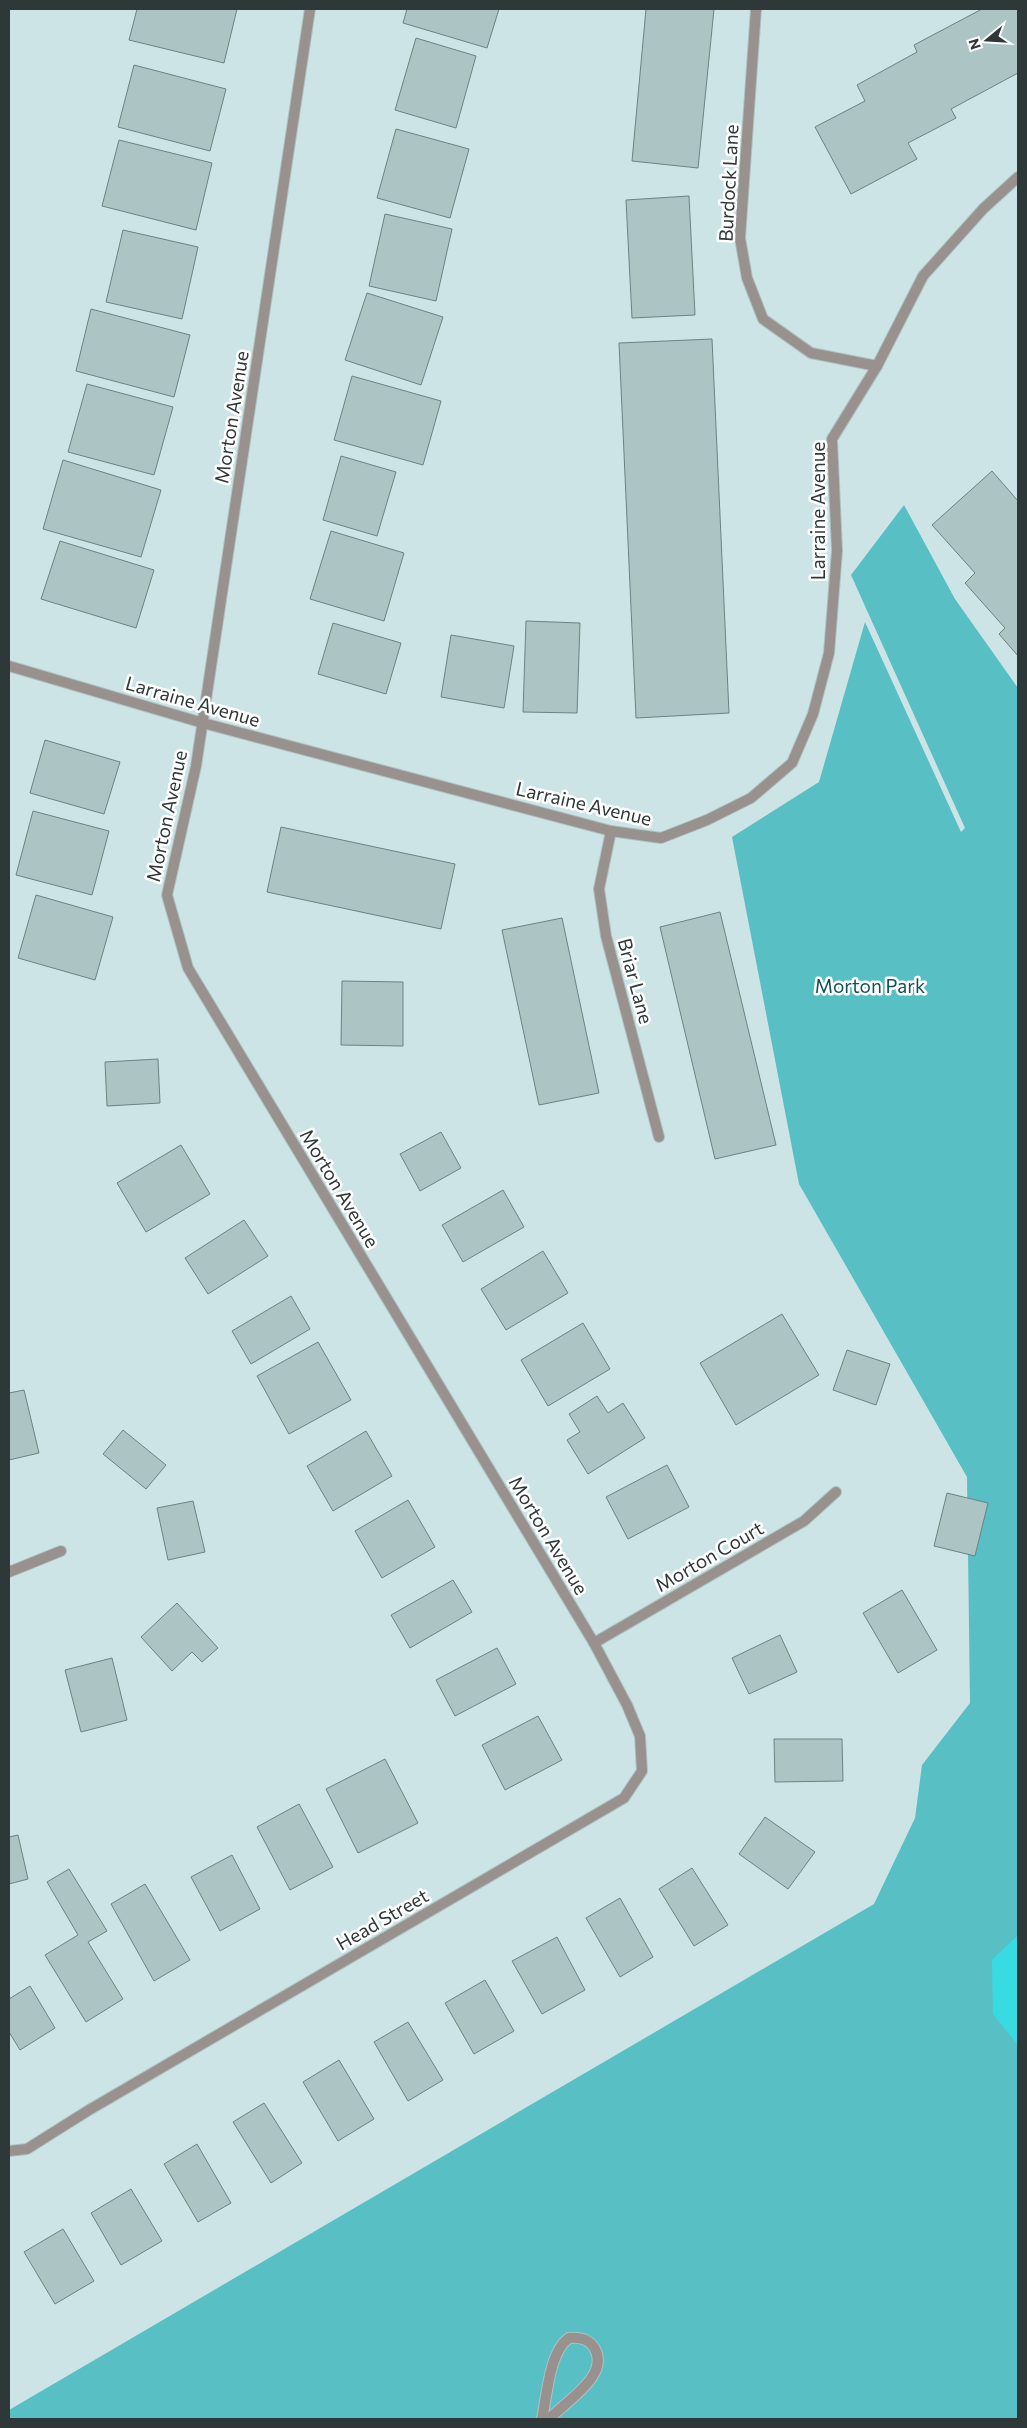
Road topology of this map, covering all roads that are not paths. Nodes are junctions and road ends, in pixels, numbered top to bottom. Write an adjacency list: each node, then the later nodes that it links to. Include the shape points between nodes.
1 (310, 9): 6 (street, Morton Avenue)
2 (756, 9): 4 (street, Burdock Lane, via 740,238 747,278 763,319 811,353)
3 (1018, 176): 4 (street, Larraine Avenue, via 983,209 923,276)
4 (877, 366): 7 (street, Larraine Avenue, via 832,439 837,551 829,653 814,714 792,763 752,798 661,838)
5 (9, 666): 6 (street, Larraine Avenue)
6 (203, 723): 7 (street, Larraine Avenue); 12 (street, Morton Avenue, via 167,895 188,968)
7 (611, 831): 8 (street, Briar Lane, via 600,889 606,936)
8 (659, 1137)
9 (836, 1492): 12 (street, Morton Court, via 804,1521)
10 (60, 1551): 11 (street)
11 (9, 1572)
12 (594, 1643): 13 (street, Head Street, via 640,1736 642,1771 624,1798 27,2149)
13 (9, 2151)
14 (542, 2419): 15 (street, via 554,2358 562,2343 569,2338 586,2339 594,2347 598,2365 592,2379)
15 (549, 2419)

